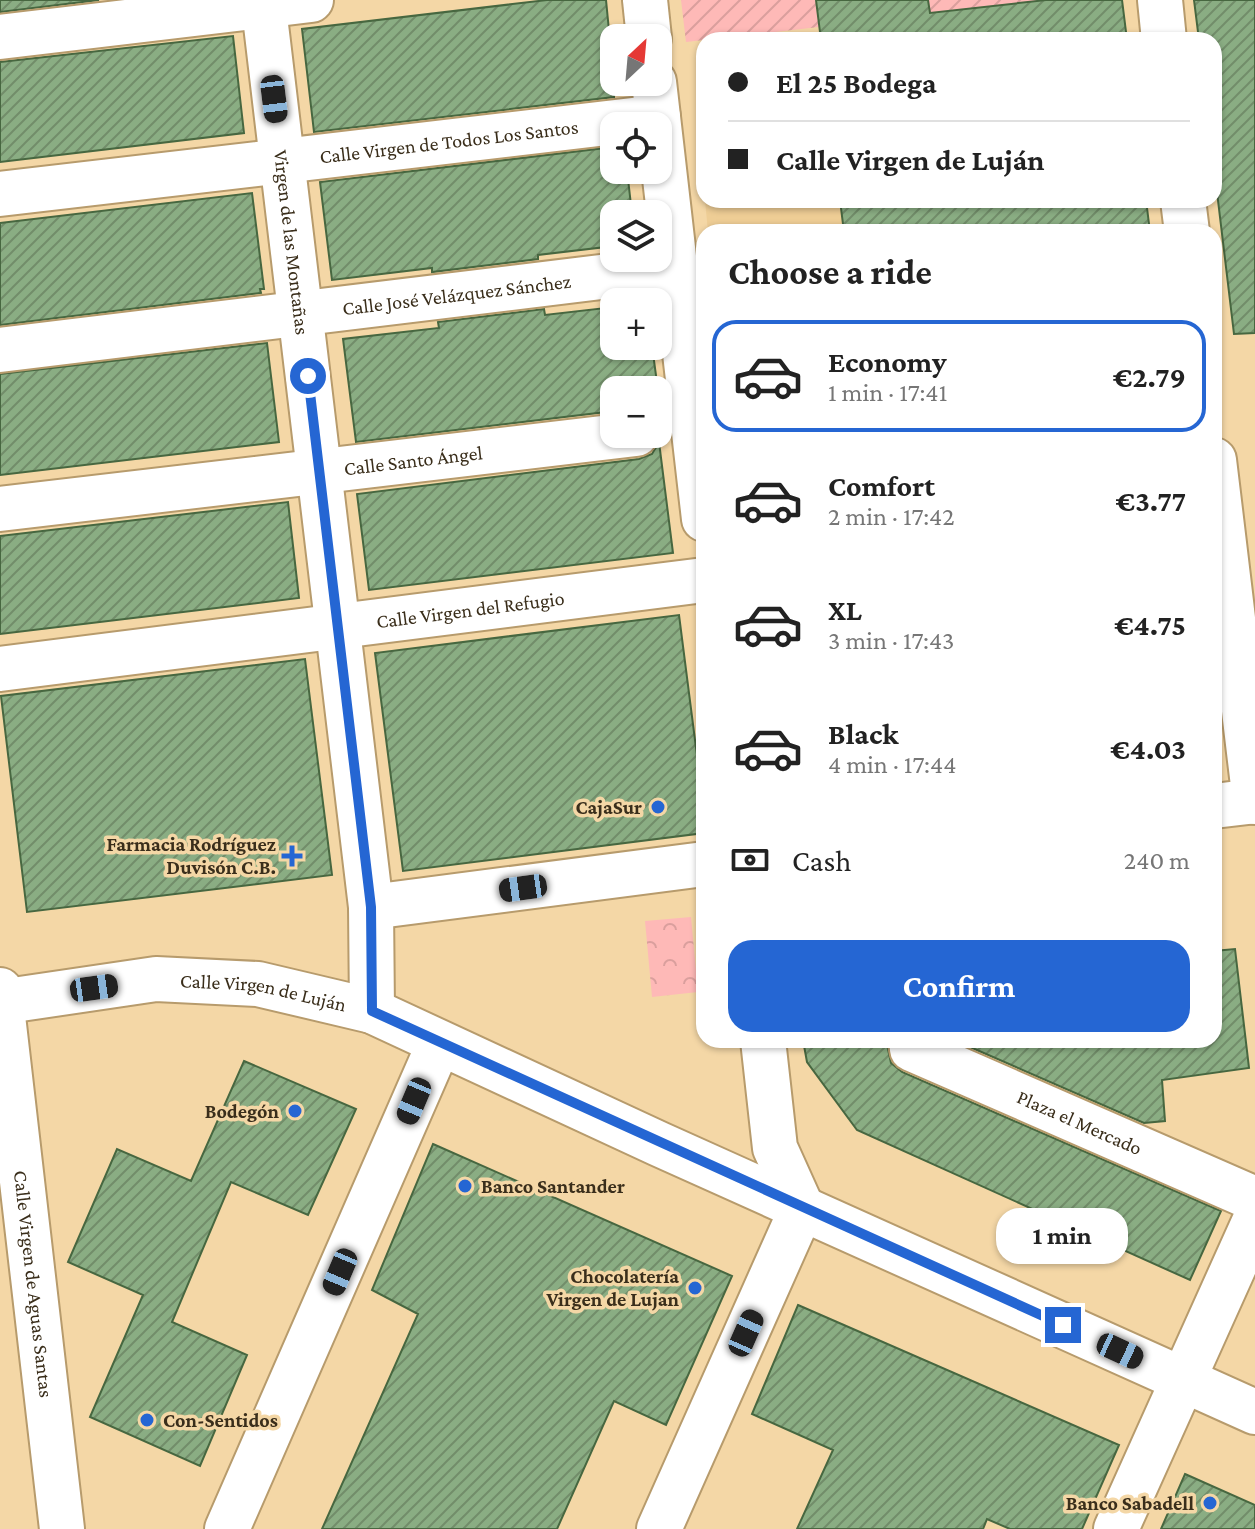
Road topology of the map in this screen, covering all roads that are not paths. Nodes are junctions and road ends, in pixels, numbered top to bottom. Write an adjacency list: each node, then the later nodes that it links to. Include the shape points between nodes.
1 (311, 0): 4 (street)
2 (645, 0): 5 (street)
3 (1160, 0): 6 (street)
4 (263, 3): 7 (street); 9 (street, Virgen de las Montañas)
5 (648, 24)
6 (1163, 32)
7 (0, 37)
8 (656, 100): 9 (street, Calle Virgen de Todos Los Santos); 11 (street)
9 (282, 161): 10 (street, Calle Virgen de Todos Los Santos); 12 (street, Virgen de las Montañas)
10 (0, 194)
11 (675, 268): 12 (street, Calle José Velázquez Sánchez); 14 (street)
12 (300, 313): 13 (street, Calle José Velázquez Sánchez); 16 (street, Virgen de las Montañas)
13 (0, 350)
14 (676, 429): 17 (street)
15 (600, 438): 16 (street, Calle Santo Ángel)
16 (319, 471): 18 (street, Calle Santo Ángel); 21 (street, Virgen de las Montañas)
17 (696, 493)
18 (0, 509)
19 (1222, 527): 23 (street)
20 (696, 581): 21 (street, Calle Virgen del Refugio)
21 (338, 626): 22 (street, Calle Virgen del Refugio); 26 (street, Virgen de las Montañas)
22 (0, 669)
23 (1255, 801): 24 (street)
24 (1222, 805)
25 (696, 865): 26 (street)
26 (371, 907): 28 (street, Virgen de las Montañas)
27 (0, 998): 28 (street, Calle Virgen de Luján, via 156,979 258,984); 37 (street, Calle Virgen de Aguas Santas)
28 (372, 1011): 29 (street, Calle Virgen de Luján)
29 (439, 1044): 33 (street, Calle Virgen de Luján); 38 (street)
30 (764, 1048): 33 (street, via 775,1148)
31 (912, 1048): 32 (street, Plaza el Mercado)
32 (1255, 1199)
33 (802, 1208): 35 (street, Calle Virgen de Luján); 39 (street)
34 (1255, 1220): 35 (street)
35 (1183, 1380): 36 (street, Calle Virgen de Luján); 40 (street)
36 (1255, 1412)
37 (62, 1529)
38 (227, 1529)
39 (659, 1529)
40 (1116, 1529)

